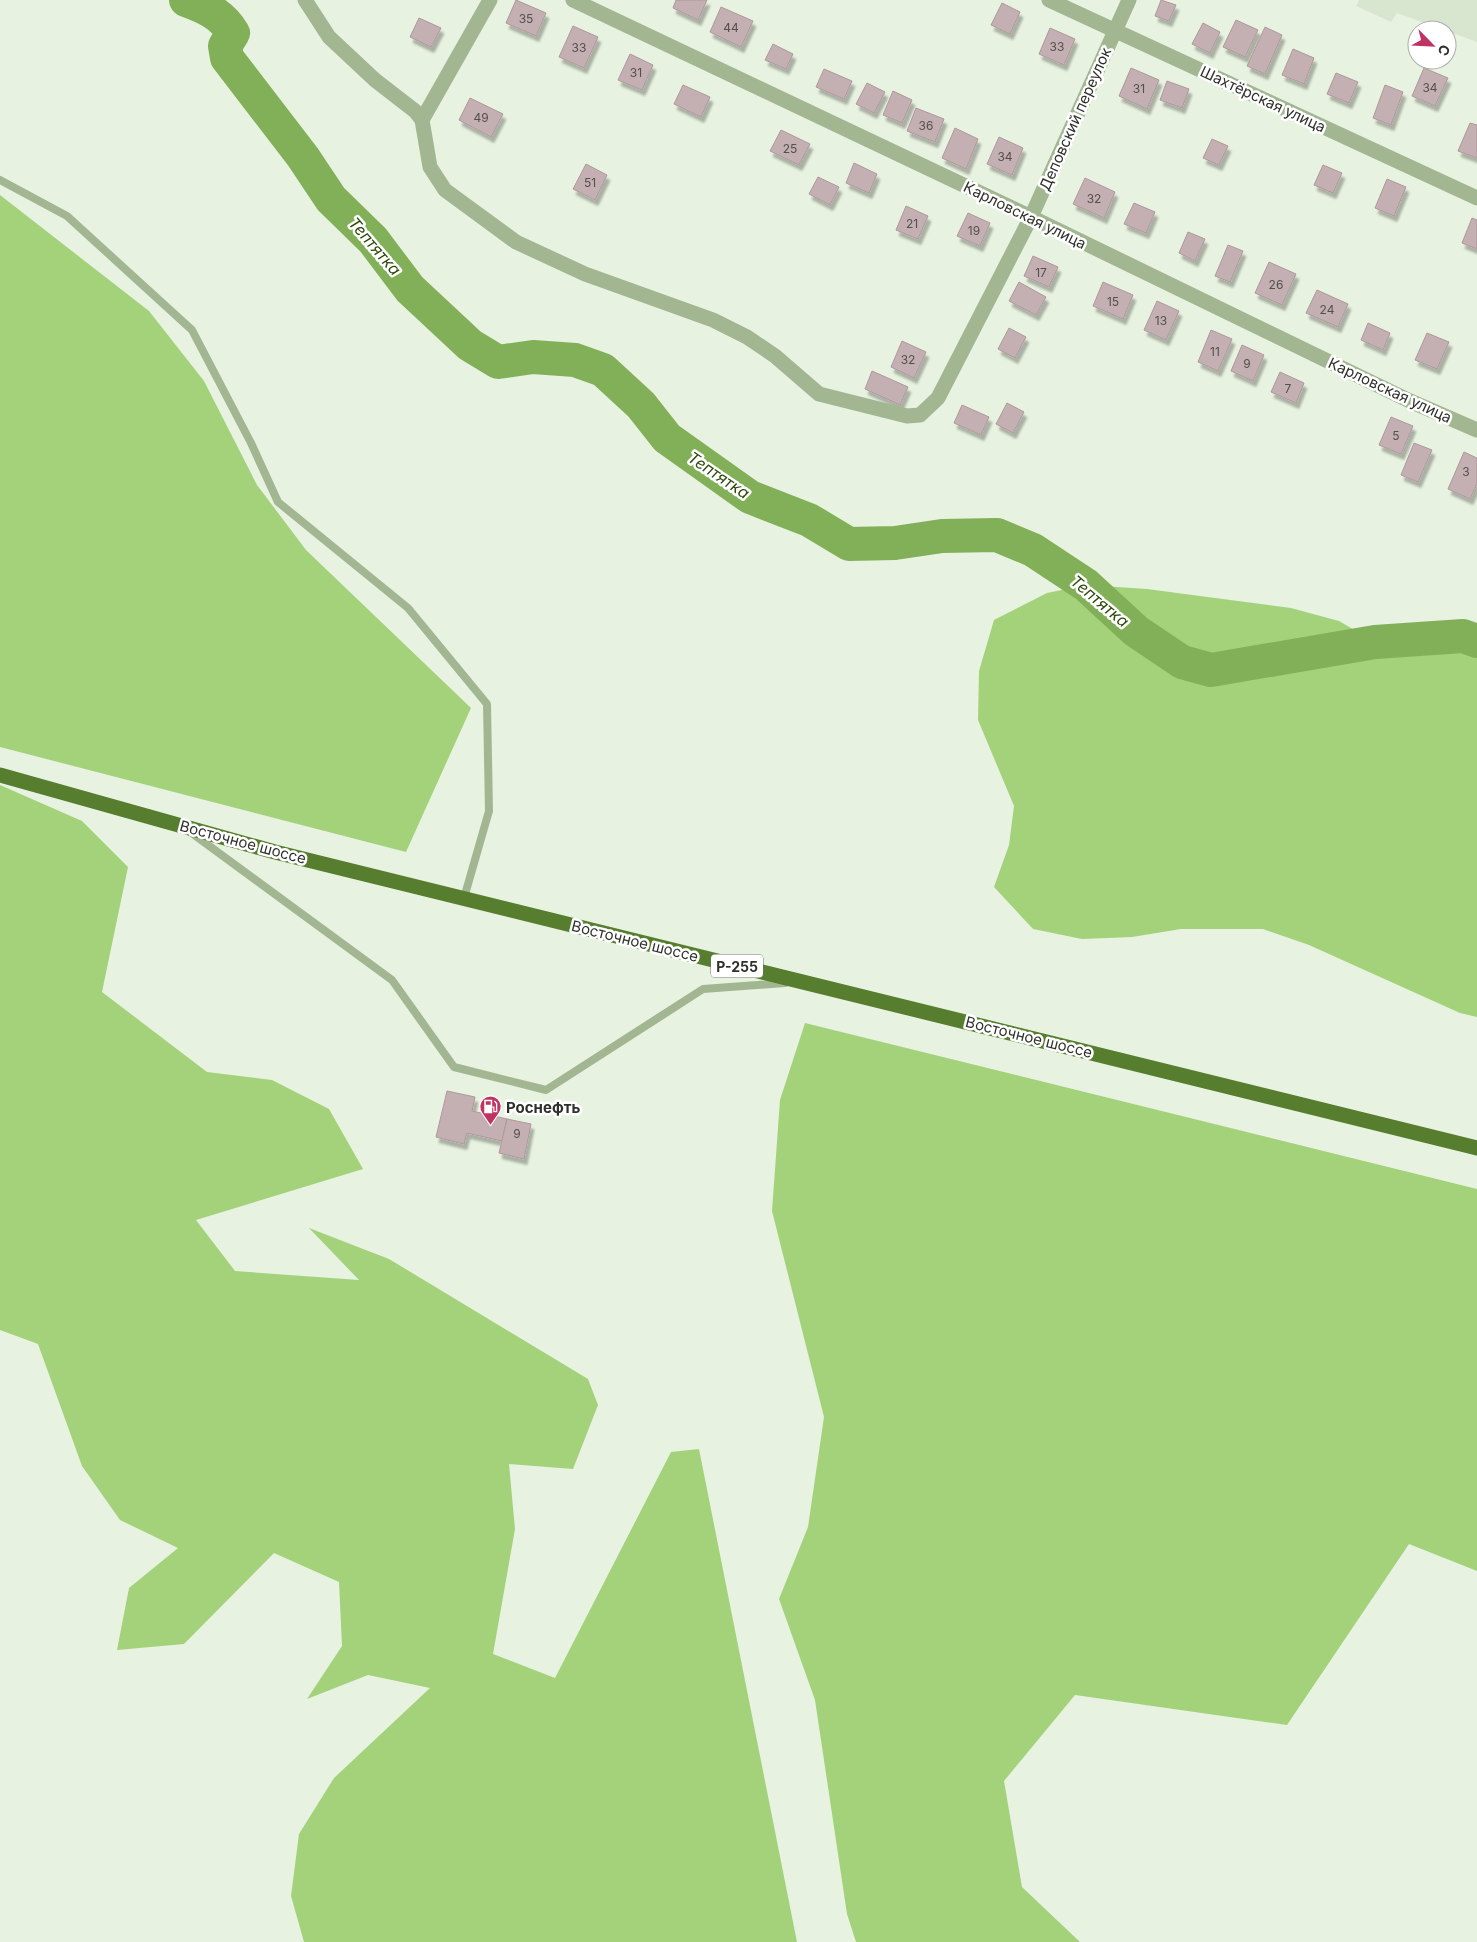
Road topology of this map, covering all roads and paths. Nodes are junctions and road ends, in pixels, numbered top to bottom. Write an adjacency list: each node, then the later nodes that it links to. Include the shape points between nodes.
1 (305, 0): 7 (street, via 329,37)
2 (490, 0): 7 (street)
3 (573, 0): 10 (street, Карловская улица)
4 (1049, 0): 6 (street, Шахтёрская улица)
5 (1129, 0): 6 (street, Деповский переулок)
6 (1115, 30): 9 (street, Шахтёрская улица); 10 (street, Деповский переулок)
7 (422, 120): 10 (street, Деповский переулок, via 430,167 445,190 516,242 585,274 713,320 747,337 819,394 907,416 920,415 938,398)
8 (0, 180): 14 (lane, via 67,216 192,330 278,502 408,608 487,704 489,811)
9 (1477, 198)
10 (1030, 217): 11 (street, Карловская улица, via 1410,401)
11 (1477, 430)
12 (0, 774): 13 (highway, Восточное шоссе / Р-255)
13 (181, 825): 14 (highway, Восточное шоссе / Р-255, via 275,852); 15 (lane, via 392,980 454,1067 463,1070 546,1090 703,989)
14 (464, 898): 15 (highway, Восточное шоссе / Р-255)
15 (800, 981): 16 (highway, Восточное шоссе / Р-255)
16 (1477, 1148)

